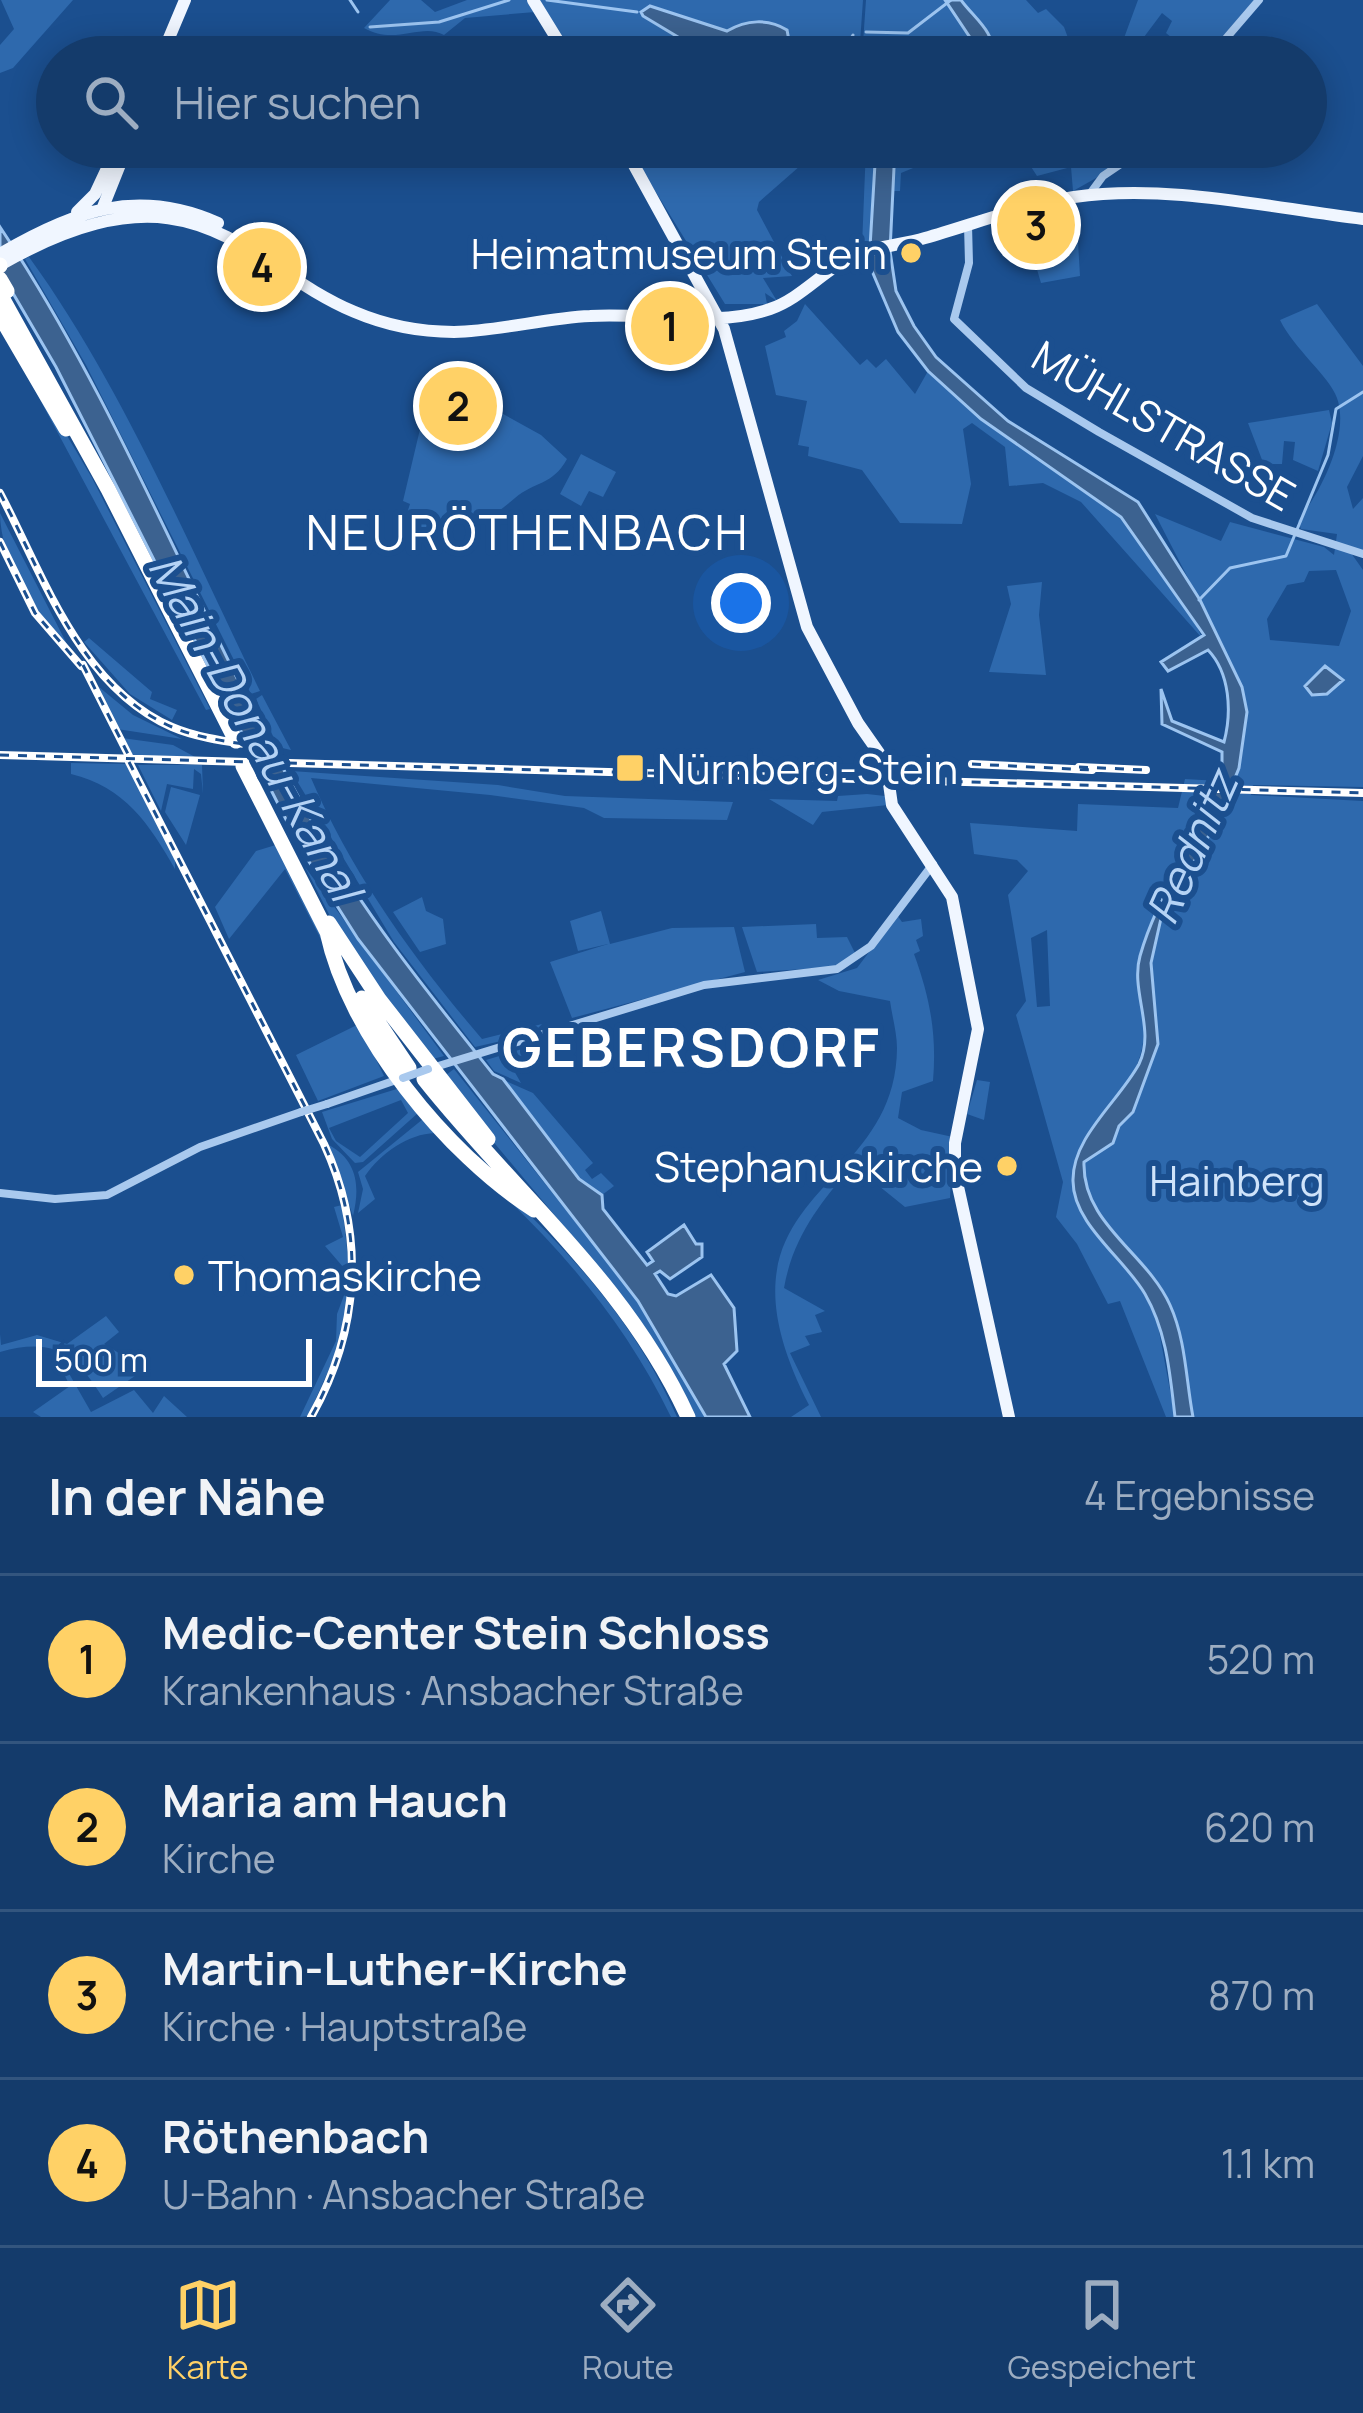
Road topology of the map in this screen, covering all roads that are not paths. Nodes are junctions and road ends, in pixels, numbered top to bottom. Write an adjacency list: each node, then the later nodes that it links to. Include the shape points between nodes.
1 (182, 0): 4 (main road)
2 (533, 0): 5 (main road)
3 (1259, 0): 6 (street)
4 (167, 36)
5 (555, 36)
6 (1228, 36)
7 (112, 168): 11 (main road)
8 (116, 168): 11 (main road)
9 (636, 168): 22 (main road)
10 (1116, 168): 12 (street)
11 (108, 183): 13 (main road); 14 (main road); 15 (main road)
12 (1094, 195): 16 (main road, via 1261,204); 17 (main road)
13 (104, 206): 14 (main road); 15 (main road)
14 (127, 209): 15 (main road); 22 (main road, via 187,216 353,300 424,323 472,326 614,310)
15 (75, 220): 18 (main road)
16 (1363, 220)
17 (968, 225): 22 (main road, via 841,262 781,304); 25 (street, MÜHLSTRASSE, via 969,263 954,318 1028,390 1234,509)
18 (27, 244): 19 (main road); 20 (main road)
19 (0, 254)
20 (0, 265)
21 (2, 289): 24 (highway)
22 (717, 313): 26 (main road, via 807,627 885,760 892,805)
23 (0, 316): 24 (highway)
24 (89, 458): 27 (highway)
25 (1363, 554)
26 (933, 864): 28 (street, via 869,948 841,968 704,985); 31 (main road, via 952,900 976,1006 977,1047 955,1173)
27 (328, 928): 28 (highway); 28 (highway, via 388,1063)
28 (423, 1073): 29 (street, bridge, via 200,1147 106,1195); 30 (highway, via 642,1332); 30 (highway, via 470,1155 537,1212 620,1310)
29 (0, 1193)
30 (685, 1417)
31 (1009, 1417)

